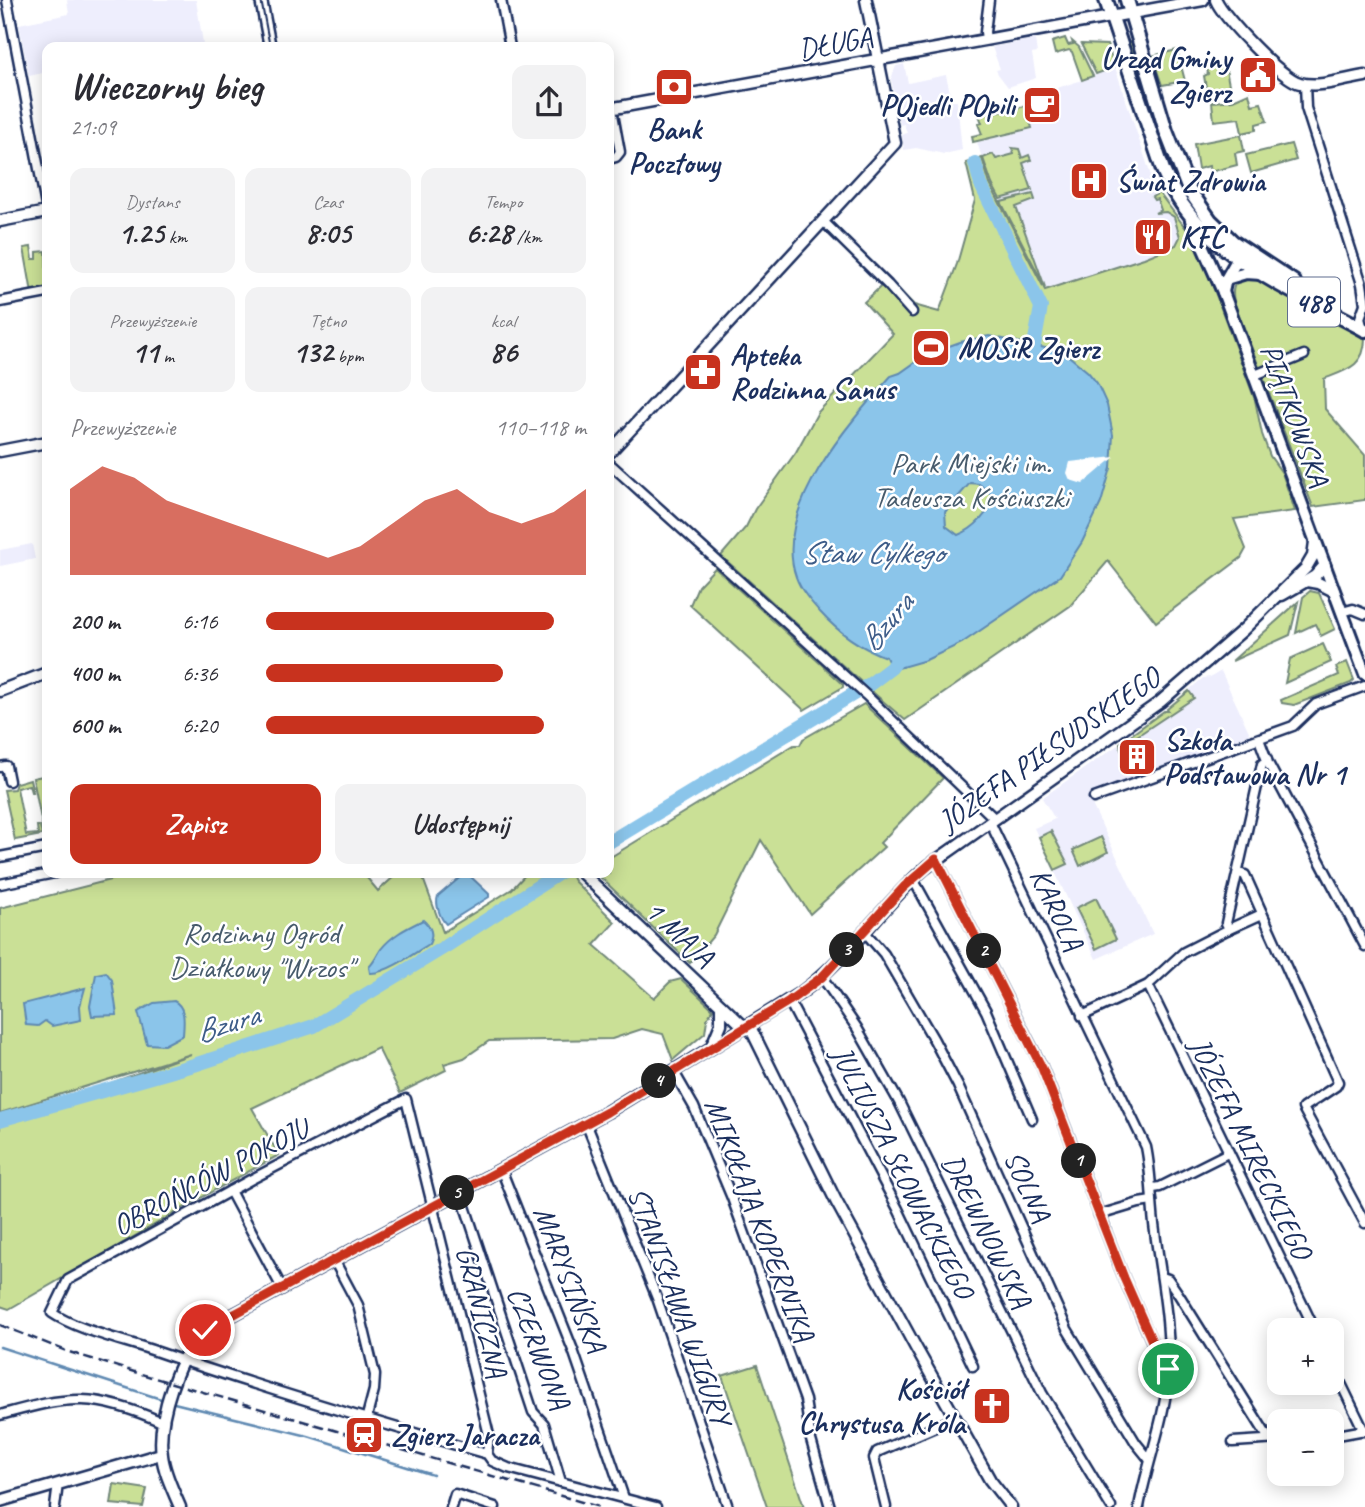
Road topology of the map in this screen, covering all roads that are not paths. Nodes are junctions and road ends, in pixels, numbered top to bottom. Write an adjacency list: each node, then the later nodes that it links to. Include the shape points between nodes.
1 (7, 0): 20 (street)
2 (261, 0): 12 (street)
3 (502, 0): 13 (street)
4 (866, 0): 14 (street)
5 (989, 0): 11 (street)
6 (1106, 0): 10 (main road, 488)
7 (1203, 0): 9 (street, DŁUGA)
8 (1216, 0): 16 (street, via 1228,20 1280,70)
9 (1128, 7): 10 (street, DŁUGA); 25 (main road, 488, via 1184,180 1210,220)
10 (1111, 16): 11 (street, DŁUGA); 22 (main road, 488, via 1163,170)
11 (986, 39): 14 (street, DŁUGA)
12 (269, 42)
13 (509, 42)
14 (879, 60): 17 (street, DŁUGA); 24 (street, via 895,143)
15 (1365, 76): 16 (street)
16 (1305, 84): 28 (street, via 1306,108)
17 (614, 108)
18 (614, 126): 19 (street, via 620,152)
19 (614, 158)
20 (42, 186)
21 (42, 213): 23 (street)
22 (1188, 215): 25 (main road, 488); 29 (main road, PIĄTKOWSKA)
23 (0, 221)
24 (823, 221): 32 (street); 37 (street)
25 (1241, 254): 26 (main road, 488); 27 (main road); 33 (main road, 488)
26 (1265, 274): 27 (main road); 33 (main road, 488)
27 (1226, 279): 29 (main road)
28 (1363, 286): 33 (street)
29 (1223, 292): 35 (main road, PIĄTKOWSKA)
30 (42, 294): 31 (street)
31 (0, 302)
32 (912, 312)
33 (1364, 324)
34 (1304, 355): 35 (street)
35 (1255, 375): 40 (main road, PIĄTKOWSKA)
36 (42, 443): 38 (street)
37 (614, 448)
38 (0, 451)
39 (614, 468): 57 (street, via 855,685)
40 (1315, 540): 41 (main road, PIĄTKOWSKA); 42 (street)
41 (1325, 565): 42 (street); 43 (street, JÓZEFA PIŁSUDSKIEGO); 44 (main road, PIĄTKOWSKA)
42 (1306, 568): 45 (street, JÓZEFA PIŁSUDSKIEGO)
43 (1307, 581): 44 (street); 45 (street, JÓZEFA PIŁSUDSKIEGO)
44 (1334, 591): 46 (main road, PIĄTKOWSKA)
45 (1273, 601): 57 (street, JÓZEFA PIŁSUDSKIEGO, via 1160,702)
46 (1342, 612): 47 (street, via 1353,609); 48 (main road, PIĄTKOWSKA)
47 (1365, 614)
48 (1365, 674)
49 (42, 675): 51 (street)
50 (1365, 686): 52 (street, via 1316,704 1296,724)
51 (0, 691)
52 (1259, 738): 53 (street); 56 (street)
53 (1267, 761): 61 (street, via 1262,764); 69 (street)
54 (0, 767): 55 (street, via 6,766)
55 (9, 781)
56 (1094, 798)
57 (992, 820): 60 (street, JÓZEFA PIŁSUDSKIEGO); 74 (street, KAROLA)
58 (42, 849): 59 (street)
59 (0, 857)
60 (936, 859): 64 (street, JÓZEFA PIŁSUDSKIEGO); 88 (street, via 1042,1068)
61 (1239, 873): 66 (street, via 1245,875); 67 (street, via 1226,923)
62 (42, 876): 65 (street)
63 (587, 878): 73 (street, 1 MAJA)
64 (913, 879): 68 (street, JÓZEFA PIŁSUDSKIEGO); 79 (street, via 986,1011)
65 (0, 884)
66 (1262, 914): 67 (street); 89 (street, via 1338,1082 1303,1108)
67 (1229, 929): 71 (street, via 1184,952)
68 (864, 931): 70 (street, JÓZEFA PIŁSUDSKIEGO); 109 (street, SOLNA, via 912,1000 958,1086 1067,1329)
69 (1365, 946)
70 (822, 977): 72 (street, JÓZEFA PIŁSUDSKIEGO); 123 (street, DREWNOWSKA, via 899,1102 1042,1393)
71 (1148, 985): 74 (street); 81 (street, JÓZEFA MIRECKIEGO)
72 (789, 1001): 75 (street, JÓZEFA PIŁSUDSKIEGO); 96 (street, JULIUSZA SŁOWACKIEGO, via 898,1209)
73 (721, 1005): 75 (street, 1 MAJA); 76 (street, via 721,1024)
74 (1082, 1016): 83 (street, KAROLA, via 1143,1138)
75 (745, 1027): 76 (street, JÓZEFA PIŁSUDSKIEGO); 99 (street, 1 MAJA, via 757,1040 836,1201)
76 (711, 1048): 77 (street, JÓZEFA PIŁSUDSKIEGO)
77 (674, 1072): 80 (street, JÓZEFA PIŁSUDSKIEGO); 120 (street, MIKOŁAJA KOPERNIKA, via 694,1107 727,1187 805,1400 811,1440)
78 (406, 1099): 84 (street, OBROŃCÓW POKOJU); 87 (street, GRANICZNA)
79 (1032, 1119)
80 (586, 1123): 82 (street, JÓZEFA PIŁSUDSKIEGO); 119 (street, STANISŁAWA WIGURY, via 657,1298)
81 (1228, 1153): 83 (street); 93 (street, JÓZEFA MIRECKIEGO)
82 (501, 1169): 85 (street, JÓZEFA PIŁSUDSKIEGO); 112 (street, MARYSIŃSKA, via 550,1288)
83 (1153, 1188): 86 (street, KAROLA)
84 (230, 1191): 92 (street); 95 (street, OBROŃCÓW POKOJU, via 68,1280 52,1313)
85 (460, 1191): 87 (street, JÓZEFA PIŁSUDSKIEGO); 110 (street, CZERWONA)
86 (1152, 1201): 88 (street); 91 (street, KAROLA)
87 (432, 1206): 90 (street, JÓZEFA PIŁSUDSKIEGO); 108 (street, GRANICZNA, via 488,1435)
88 (1099, 1216): 94 (street, via 1152,1342 1159,1353)
89 (1365, 1223)
90 (334, 1260): 92 (street, JÓZEFA PIŁSUDSKIEGO); 100 (street, via 358,1305 375,1375)
91 (1161, 1277): 94 (street, KAROLA); 104 (street, via 1168,1279 1179,1295)
92 (282, 1288): 95 (street, JÓZEFA PIŁSUDSKIEGO, via 205,1330)
93 (1309, 1318)
94 (1168, 1356): 109 (street, KAROLA, via 1164,1407)
95 (182, 1360): 100 (street); 101 (street, JÓZEFA PIŁSUDSKIEGO)
96 (973, 1366)
97 (1344, 1389): 102 (street)
98 (0, 1415): 101 (street, via 46,1403 82,1400 130,1408)
99 (956, 1418): 121 (street, via 877,1452 874,1458); 122 (street, 1 MAJA, via 990,1480)
100 (366, 1420): 108 (street)
101 (162, 1422): 107 (street, JÓZEFA PIŁSUDSKIEGO)
102 (1365, 1431): 103 (street)
103 (1344, 1434)
104 (1267, 1436)
105 (1267, 1439): 106 (street)
106 (1233, 1442)
107 (161, 1454): 111 (street); 115 (street)
108 (487, 1454): 110 (street, via 508,1468)
109 (1149, 1460): 124 (street, KAROLA)
110 (561, 1482): 112 (street)
111 (58, 1484): 113 (street); 114 (street)
112 (624, 1498): 118 (street)
113 (0, 1500)
114 (55, 1507)
115 (180, 1507)
116 (451, 1507): 117 (street, via 455,1494)
117 (495, 1507)
118 (656, 1507)
119 (728, 1507)
120 (831, 1507)
121 (886, 1507)
122 (1012, 1507)
123 (1111, 1507)
124 (1139, 1507)

